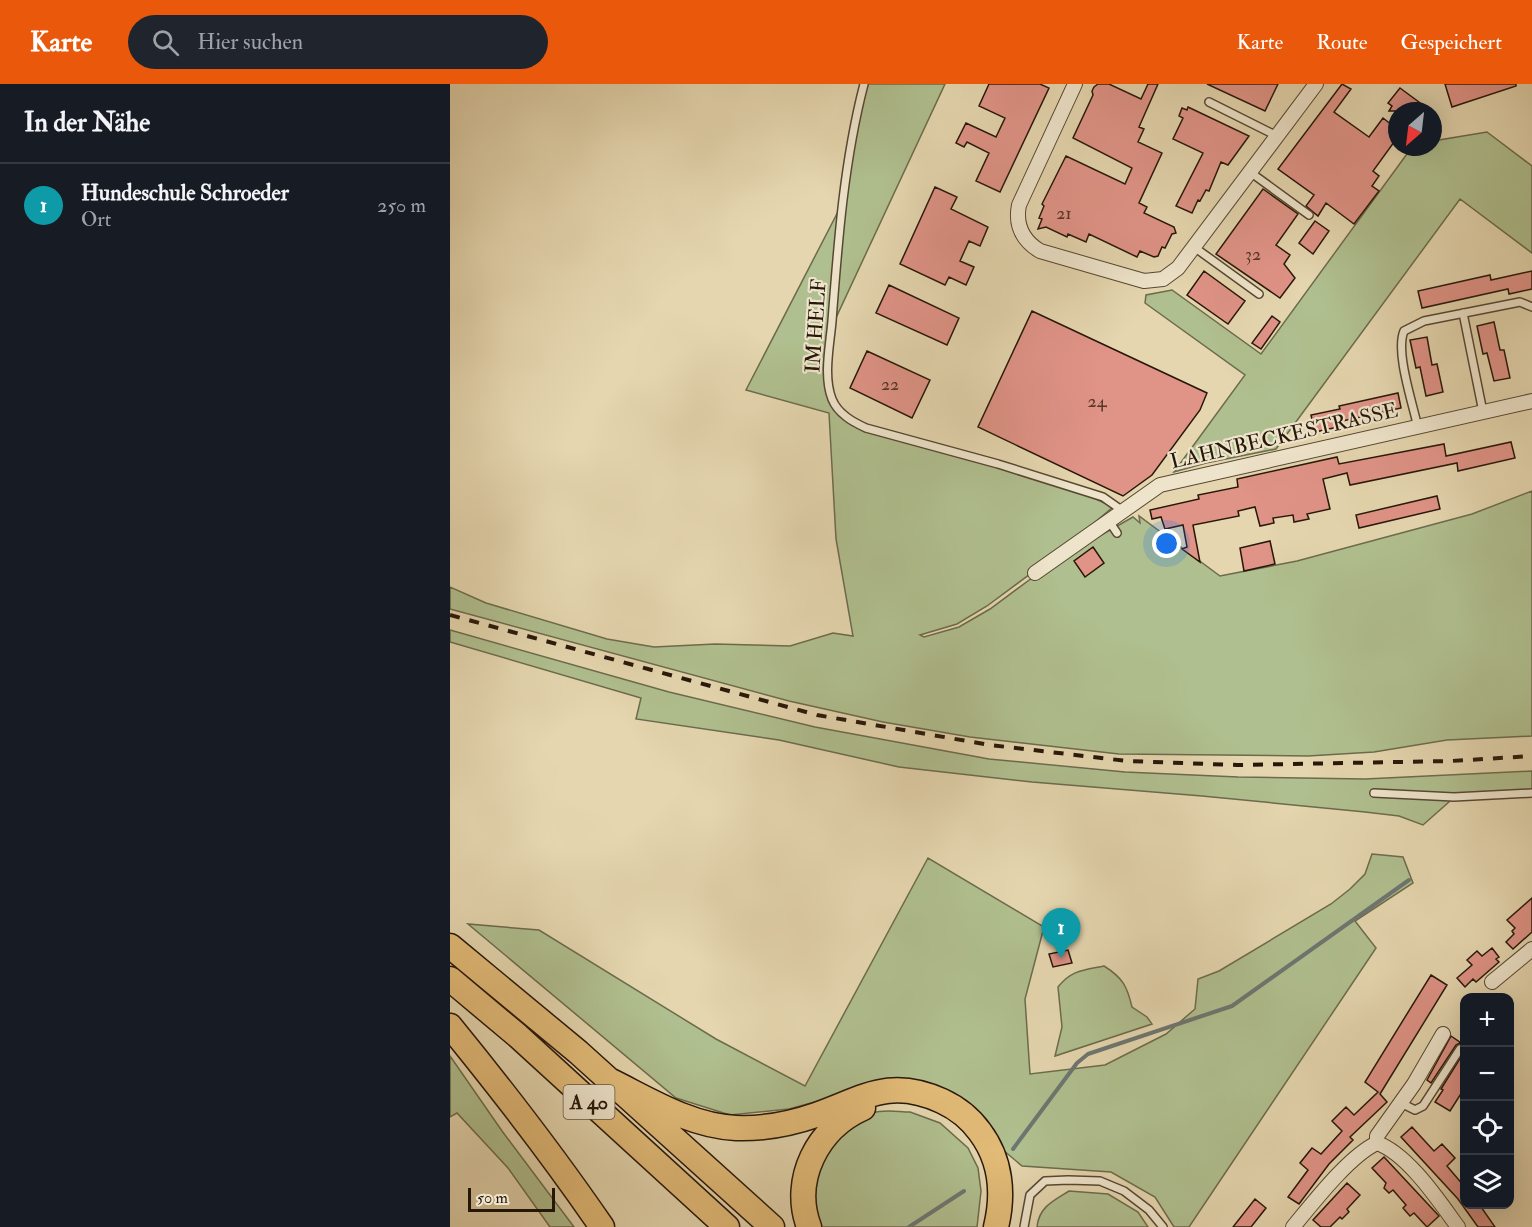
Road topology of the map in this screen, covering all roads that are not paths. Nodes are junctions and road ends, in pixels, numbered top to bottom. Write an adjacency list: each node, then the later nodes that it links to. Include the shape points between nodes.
1 (864, 84): 15 (lane, IM HELF, via 843,202 828,368 832,400 851,420 867,428 1103,497)
2 (1075, 84): 8 (street, via 1019,205 1016,217 1030,245 1144,281 1163,279 1178,268)
3 (1316, 84): 5 (street)
4 (1209, 102): 5 (lane)
5 (1277, 136): 6 (street)
6 (1250, 172): 7 (lane); 8 (street)
7 (1309, 215)
8 (1194, 247): 9 (lane)
9 (1259, 294)
10 (1532, 307): 11 (lane, via 1520,302)
11 (1462, 313): 13 (lane); 14 (lane, via 1408,327 1402,336 1401,354)
12 (1532, 401): 13 (street, LAHNBECKESTRASSE)
13 (1483, 412): 14 (street, LAHNBECKESTRASSE)
14 (1418, 428): 15 (street, LAHNBECKESTRASSE, via 1160,485)
15 (1123, 511): 16 (street, LAHNBECKESTRASSE)
16 (1109, 521): 17 (lane); 18 (street, LAHNBECKESTRASSE)
17 (1117, 533)
18 (1035, 573)
19 (1374, 793): 20 (lane, via 1454,797)
20 (1532, 793)
21 (450, 946): 28 (highway, A 40)
22 (1532, 949): 24 (street)
23 (450, 979): 32 (highway, A 40, via 518,1036)
24 (1492, 982)
25 (450, 1026): 31 (highway, via 512,1102)
26 (1443, 1034): 29 (street)
27 (1460, 1049): 29 (lane, via 1423,1106 1415,1110)
28 (609, 1080): 33 (highway, A 40); 36 (highway, via 698,1121 735,1128 799,1120 875,1092 914,1091 932,1096 965,1114 988,1143 1000,1180)
29 (1401, 1103): 30 (street, via 1377,1136)
30 (1377, 1143): 39 (street, via 1340,1174); 40 (street, via 1407,1165)
31 (602, 1227)
32 (726, 1227)
33 (772, 1227)
34 (809, 1227): 35 (highway, via 803,1192 818,1146 848,1116 877,1104 894,1102 928,1107 958,1124 970,1136 988,1181)
35 (984, 1227)
36 (996, 1227)
37 (1024, 1227): 38 (lane, via 1030,1195 1045,1181 1068,1180 1101,1181 1124,1191 1149,1210)
38 (1162, 1227)
39 (1293, 1227)
40 (1458, 1227)

